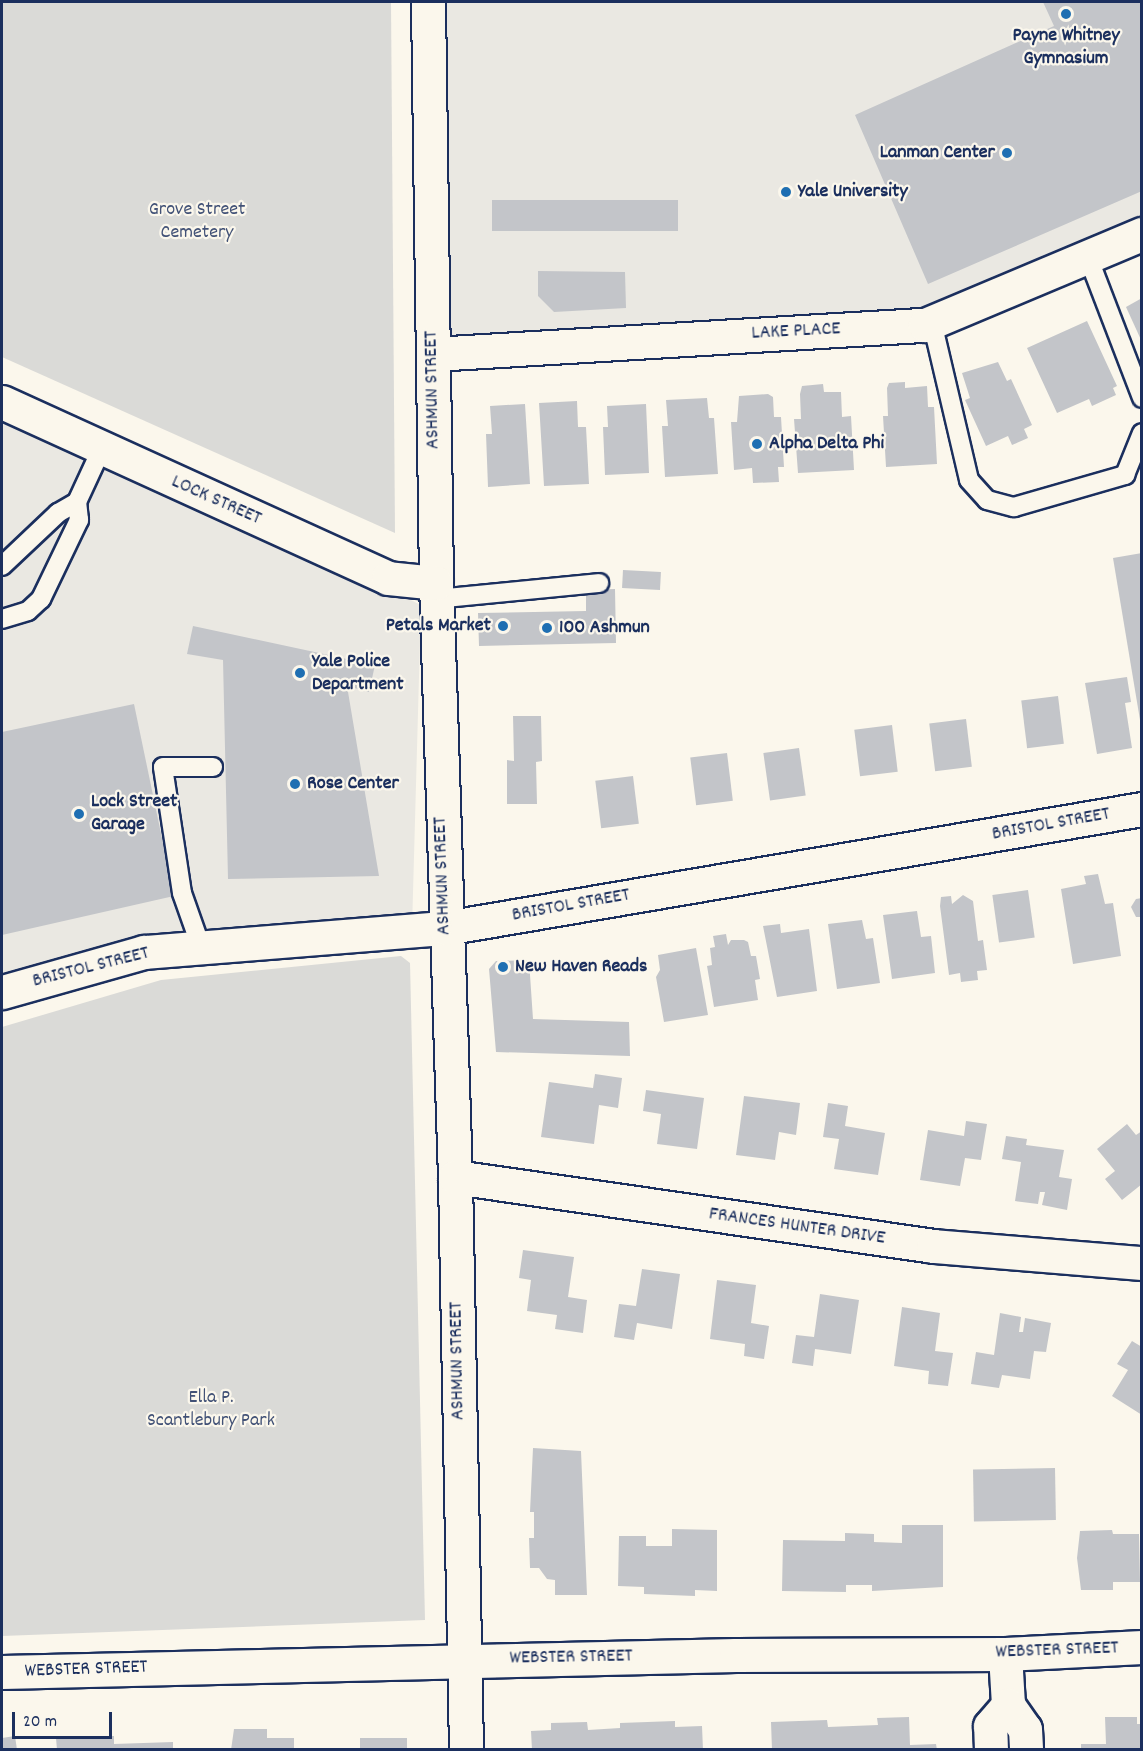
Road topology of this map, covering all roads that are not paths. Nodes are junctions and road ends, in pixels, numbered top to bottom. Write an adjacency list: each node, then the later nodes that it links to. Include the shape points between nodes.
1 (428, 2): 5 (street, ASHMUN STREET)
2 (1142, 234): 3 (street, LAKE PLACE)
3 (1088, 257): 4 (street, LAKE PLACE); 6 (lane)
4 (932, 322): 5 (street, LAKE PLACE); 8 (lane, via 969,480 987,500 1014,507 1125,475)
5 (433, 354): 13 (street, ASHMUN STREET)
6 (1142, 398)
7 (2, 402): 9 (street, LOCK STREET)
8 (1142, 433)
9 (102, 448): 10 (lane); 13 (street, LOCK STREET, via 388,579)
10 (77, 502): 11 (lane, via 58,513); 14 (lane, via 79,520 41,599 28,611)
11 (2, 566)
12 (599, 583): 13 (lane)
13 (436, 591): 17 (street, ASHMUN STREET)
14 (2, 619)
15 (213, 767): 18 (lane, via 163,768 182,893)
16 (1142, 809): 17 (street, BRISTOL STREET)
17 (445, 928): 18 (street, BRISTOL STREET); 20 (street, ASHMUN STREET)
18 (201, 947): 19 (street, BRISTOL STREET, via 144,952)
19 (2, 992)
20 (455, 1177): 21 (street, FRANCES HUNTER DRIVE, via 933,1246); 24 (street, ASHMUN STREET)
21 (1142, 1263)
22 (1142, 1647): 23 (street, WEBSTER STREET)
23 (1005, 1654): 24 (street, WEBSTER STREET); 26 (street)
24 (463, 1660): 25 (street, WEBSTER STREET); 27 (street, ASHMUN STREET)
25 (2, 1672)
26 (1008, 1705): 28 (street, via 990,1726); 29 (street, via 1025,1729)
27 (466, 1749)
28 (991, 1749)
29 (1026, 1749)

